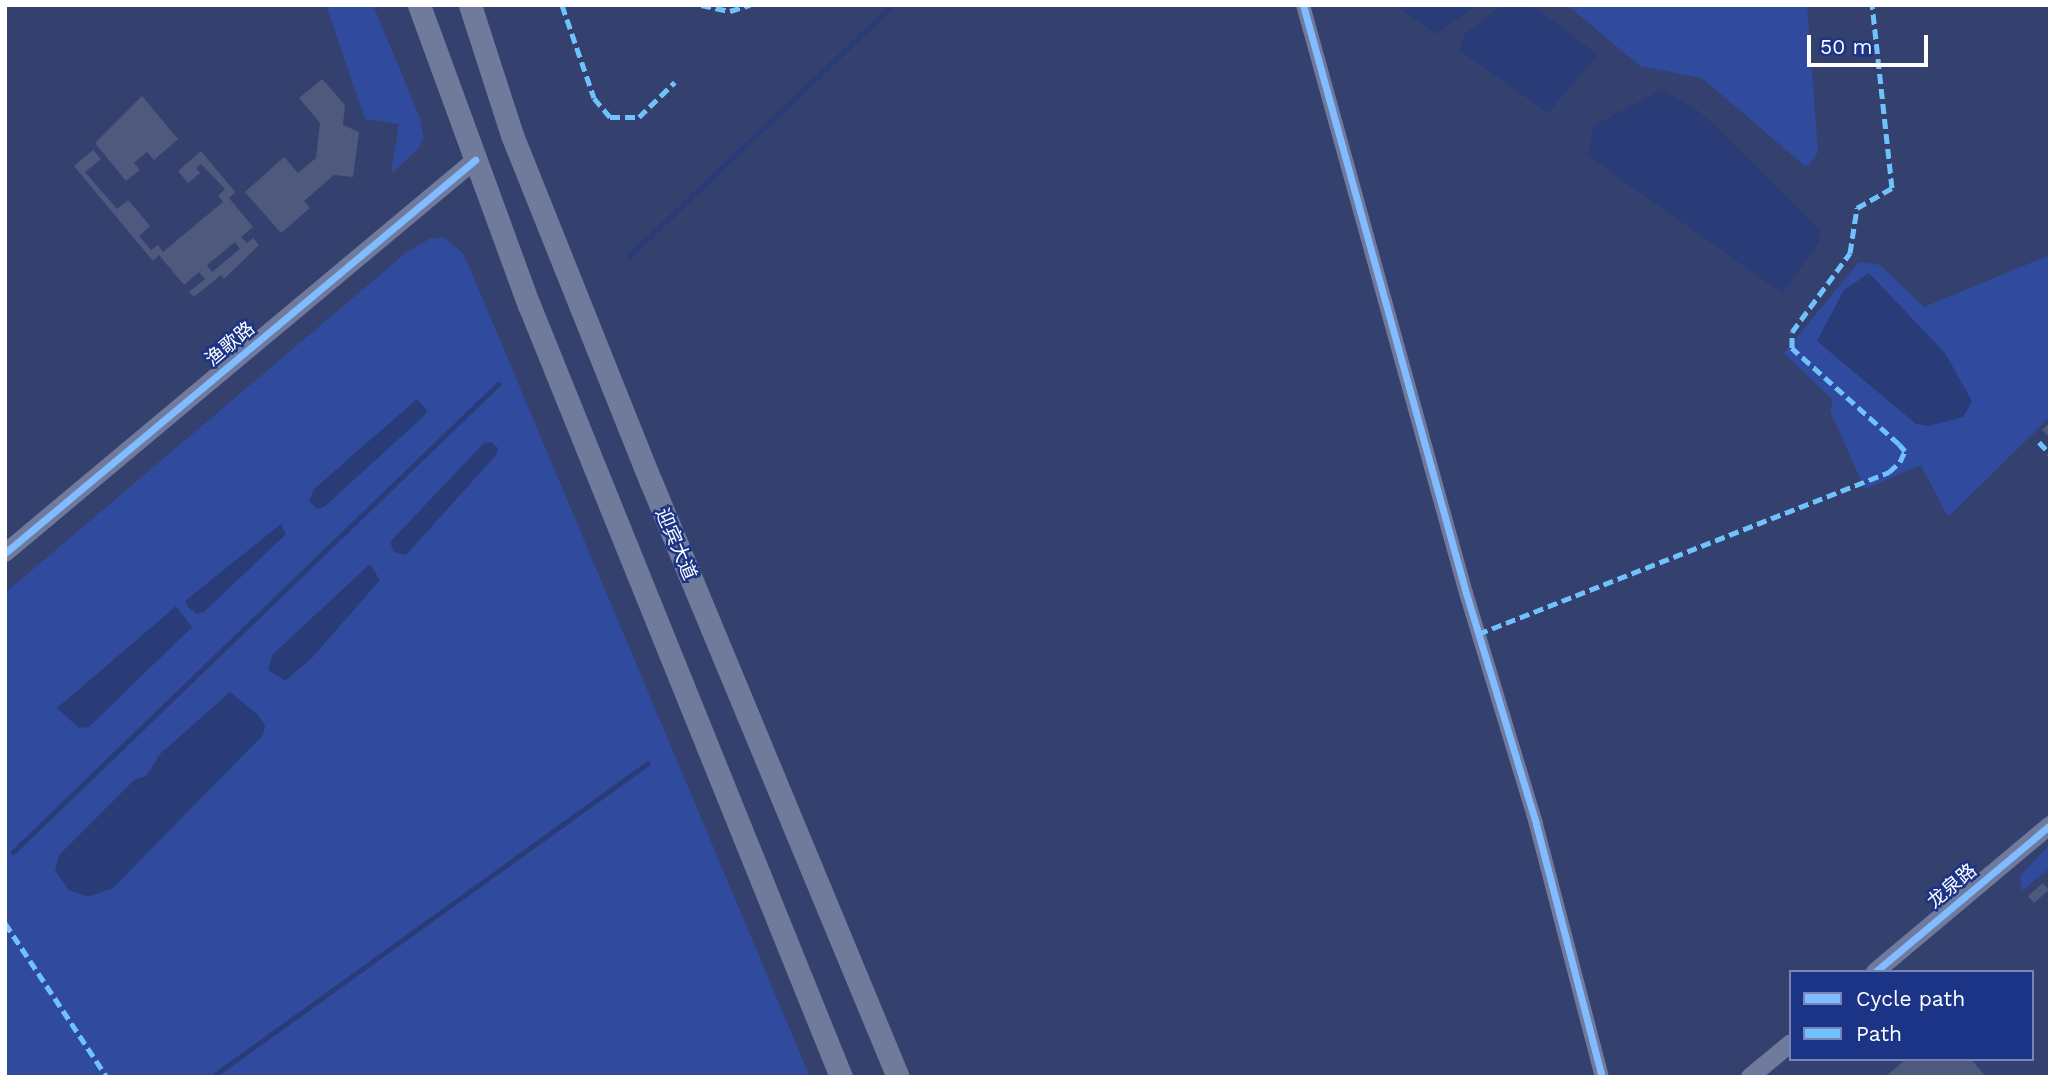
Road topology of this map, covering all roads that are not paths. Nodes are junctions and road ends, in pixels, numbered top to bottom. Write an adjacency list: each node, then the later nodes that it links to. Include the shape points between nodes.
1 (419, 5): 4 (highway)
2 (470, 5): 10 (highway, 迎宾大道, via 512,135)
3 (1303, 5): 11 (street, via 1466,593 1536,824)
4 (475, 160): 5 (street, 渔歌路); 9 (highway, via 529,305)
5 (5, 553)
6 (2050, 825): 7 (street, 龙泉路)
7 (1877, 970)
8 (1789, 1045): 12 (street)
9 (841, 1077)
10 (898, 1077)
11 (1601, 1077)
12 (1750, 1077)

